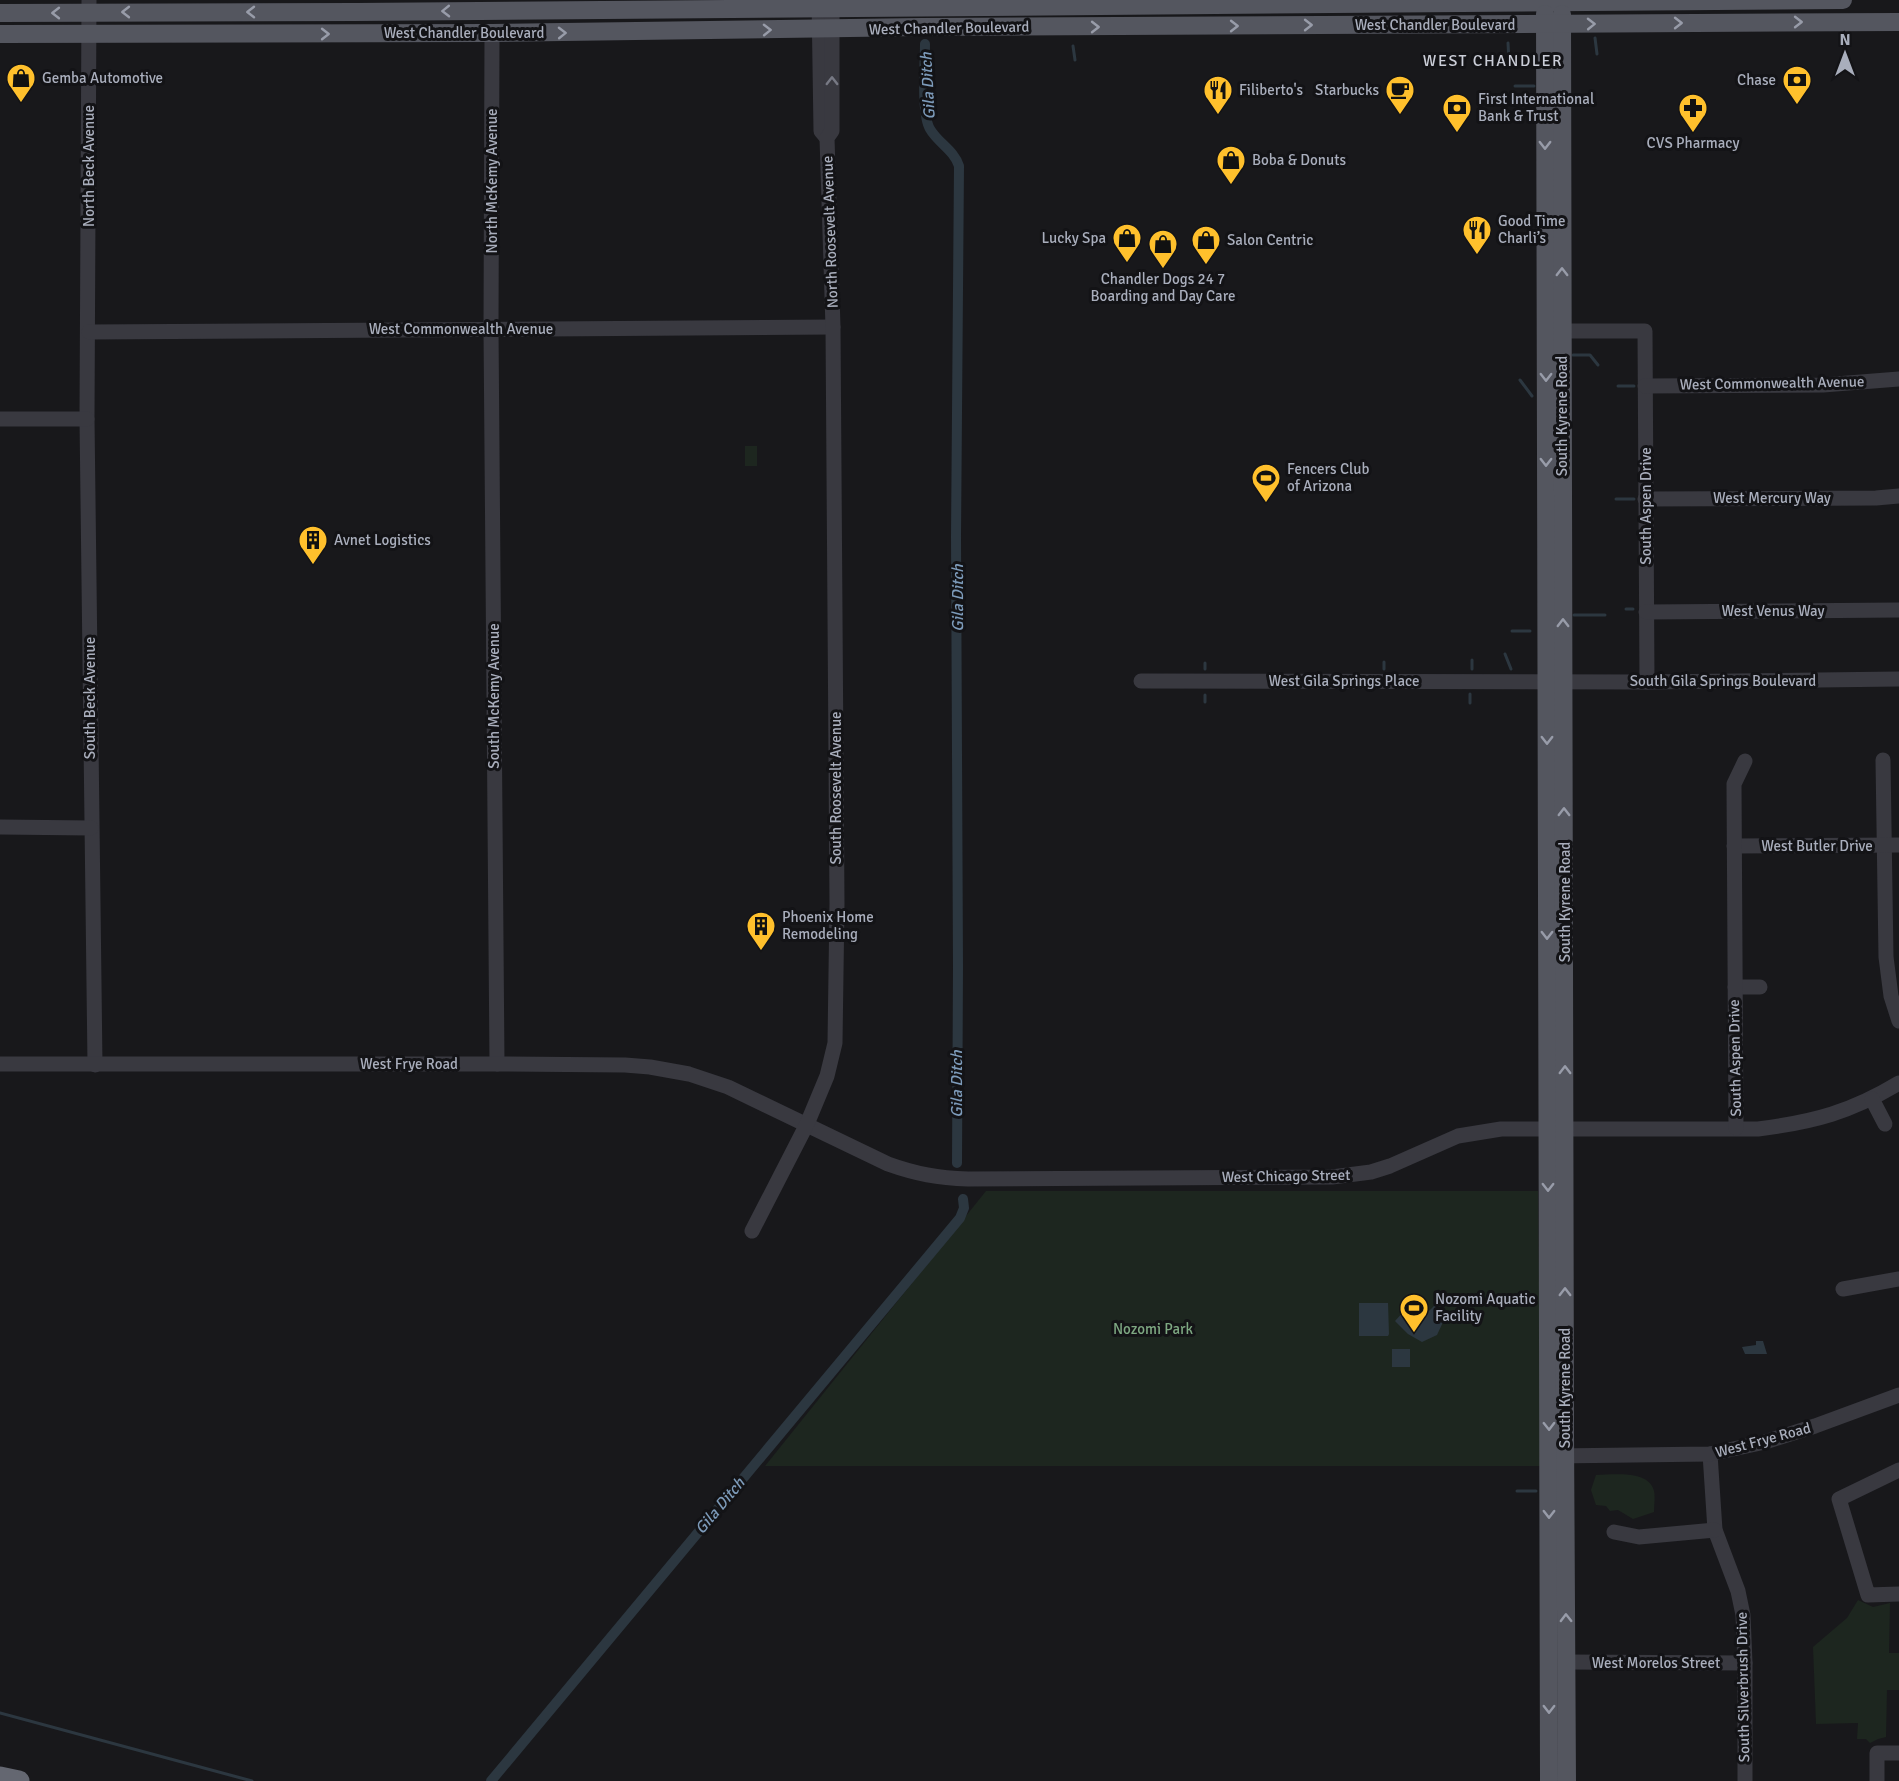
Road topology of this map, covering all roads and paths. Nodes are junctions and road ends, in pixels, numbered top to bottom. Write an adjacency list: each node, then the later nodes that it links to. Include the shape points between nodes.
1 (1843, 0): 3 (main road, West Chandler Boulevard)
2 (1852, 0): 8 (main road)
3 (1554, 1): 4 (main road, West Chandler Boulevard, via 930,7); 10 (main road)
4 (825, 4): 5 (main road, West Chandler Boulevard); 11 (street, North Roosevelt Avenue)
5 (491, 5): 6 (main road, West Chandler Boulevard, one-way to 6, via 356,12)
6 (89, 6): 7 (main road, West Chandler Boulevard, one-way to 7); 14 (street, North Beck Avenue)
7 (0, 13)
8 (1851, 22): 9 (main road, West Chandler Boulevard); 10 (main road, West Chandler Boulevard, one-way to 8)
9 (1899, 22)
10 (1553, 24): 11 (main road, West Chandler Boulevard, one-way to 10); 15 (main road, South Kyrene Road); 16 (main road, South Kyrene Road, one-way to 16)
11 (826, 30): 12 (main road, West Chandler Boulevard, one-way to 11); 17 (street, North Roosevelt Avenue, via 821,131 827,138)
12 (492, 33): 14 (main road, West Chandler Boulevard, one-way to 12); 18 (street, North McKemy Avenue)
13 (0, 34): 14 (main road, West Chandler Boulevard)
14 (89, 34): 20 (street, North Beck Avenue)
15 (1562, 185): 16 (main road, via 1555,206); 19 (main road, South Kyrene Road, one-way to 15)
16 (1546, 217): 19 (main road, South Kyrene Road)
17 (833, 327): 18 (street, West Commonwealth Avenue); 47 (street, South Roosevelt Avenue, via 837,903 834,1043 827,1076)
18 (491, 329): 20 (street, West Commonwealth Avenue); 43 (street, South McKemy Avenue)
19 (1554, 331): 22 (street, South Aspen Drive, via 1645,331); 31 (main road, South Kyrene Road)
20 (89, 332): 24 (street, South Beck Avenue)
21 (1899, 379): 22 (street, West Commonwealth Avenue, via 1824,385)
22 (1645, 386): 26 (street, South Aspen Drive)
23 (0, 419): 24 (street)
24 (87, 419): 36 (street, South Beck Avenue)
25 (1899, 496): 26 (street, West Mercury Way)
26 (1645, 499): 28 (street, South Aspen Drive)
27 (1899, 610): 28 (street, West Venus Way)
28 (1646, 612): 32 (street, South Aspen Drive)
29 (1899, 680): 32 (street, South Gila Springs Boulevard)
30 (1141, 681): 31 (street, West Gila Springs Place)
31 (1555, 682): 32 (street, South Gila Springs Boulevard); 50 (main road, South Kyrene Road)
32 (1647, 682)
33 (1883, 760): 37 (street)
34 (1745, 761): 38 (street, South Aspen Drive, via 1734,784)
35 (0, 827): 36 (street)
36 (91, 828): 44 (street, South Beck Avenue)
37 (1892, 845): 38 (street, West Butler Drive); 41 (street, via 1888,980)
38 (1734, 846): 39 (street, South Aspen Drive)
39 (1734, 987): 40 (street, South Aspen Drive); 49 (street, South Aspen Drive)
40 (1760, 987)
41 (1899, 1021)
42 (0, 1064): 44 (street, West Frye Road)
43 (496, 1064): 44 (street, West Frye Road); 47 (street, West Frye Road, via 625,1065 689,1074 728,1087)
44 (95, 1065)
45 (1899, 1083): 46 (street, West Chicago Street)
46 (1872, 1099): 48 (street); 49 (street, West Chicago Street, via 1798,1124)
47 (807, 1124): 50 (street, West Chicago Street, via 888,1164 939,1178 968,1179 1332,1178 1390,1166 1471,1133); 51 (street, South Roosevelt Avenue)
48 (1885, 1124)
49 (1736, 1128): 50 (street, West Chicago Street)
50 (1557, 1129): 56 (main road, South Kyrene Road)
51 (752, 1232)
52 (1899, 1279): 53 (street)
53 (1843, 1289)
54 (1899, 1395): 55 (street, West Frye Road, via 1765,1442)
55 (1710, 1454): 56 (street, West Frye Road); 58 (street, South Silverbrush Drive)
56 (1557, 1456): 61 (main road, South Kyrene Road, one-way to 56); 66 (main road, South Kyrene Road, one-way to 66)
57 (1899, 1470): 60 (street, via 1839,1499 1868,1595)
58 (1715, 1530): 59 (street, via 1639,1537); 62 (street, South Silverbrush Drive, via 1738,1591)
59 (1614, 1532)
60 (1899, 1594)
61 (1567, 1662): 62 (street, West Morelos Street); 67 (main road, South Kyrene Road)
62 (1745, 1663): 68 (street, South Silverbrush Drive)
63 (1899, 1753): 69 (street, via 1877,1753)
64 (0, 1777): 65 (highway)
65 (19, 1781)
66 (1549, 1781)
67 (1567, 1781)
68 (1745, 1781)
69 (1877, 1781)

